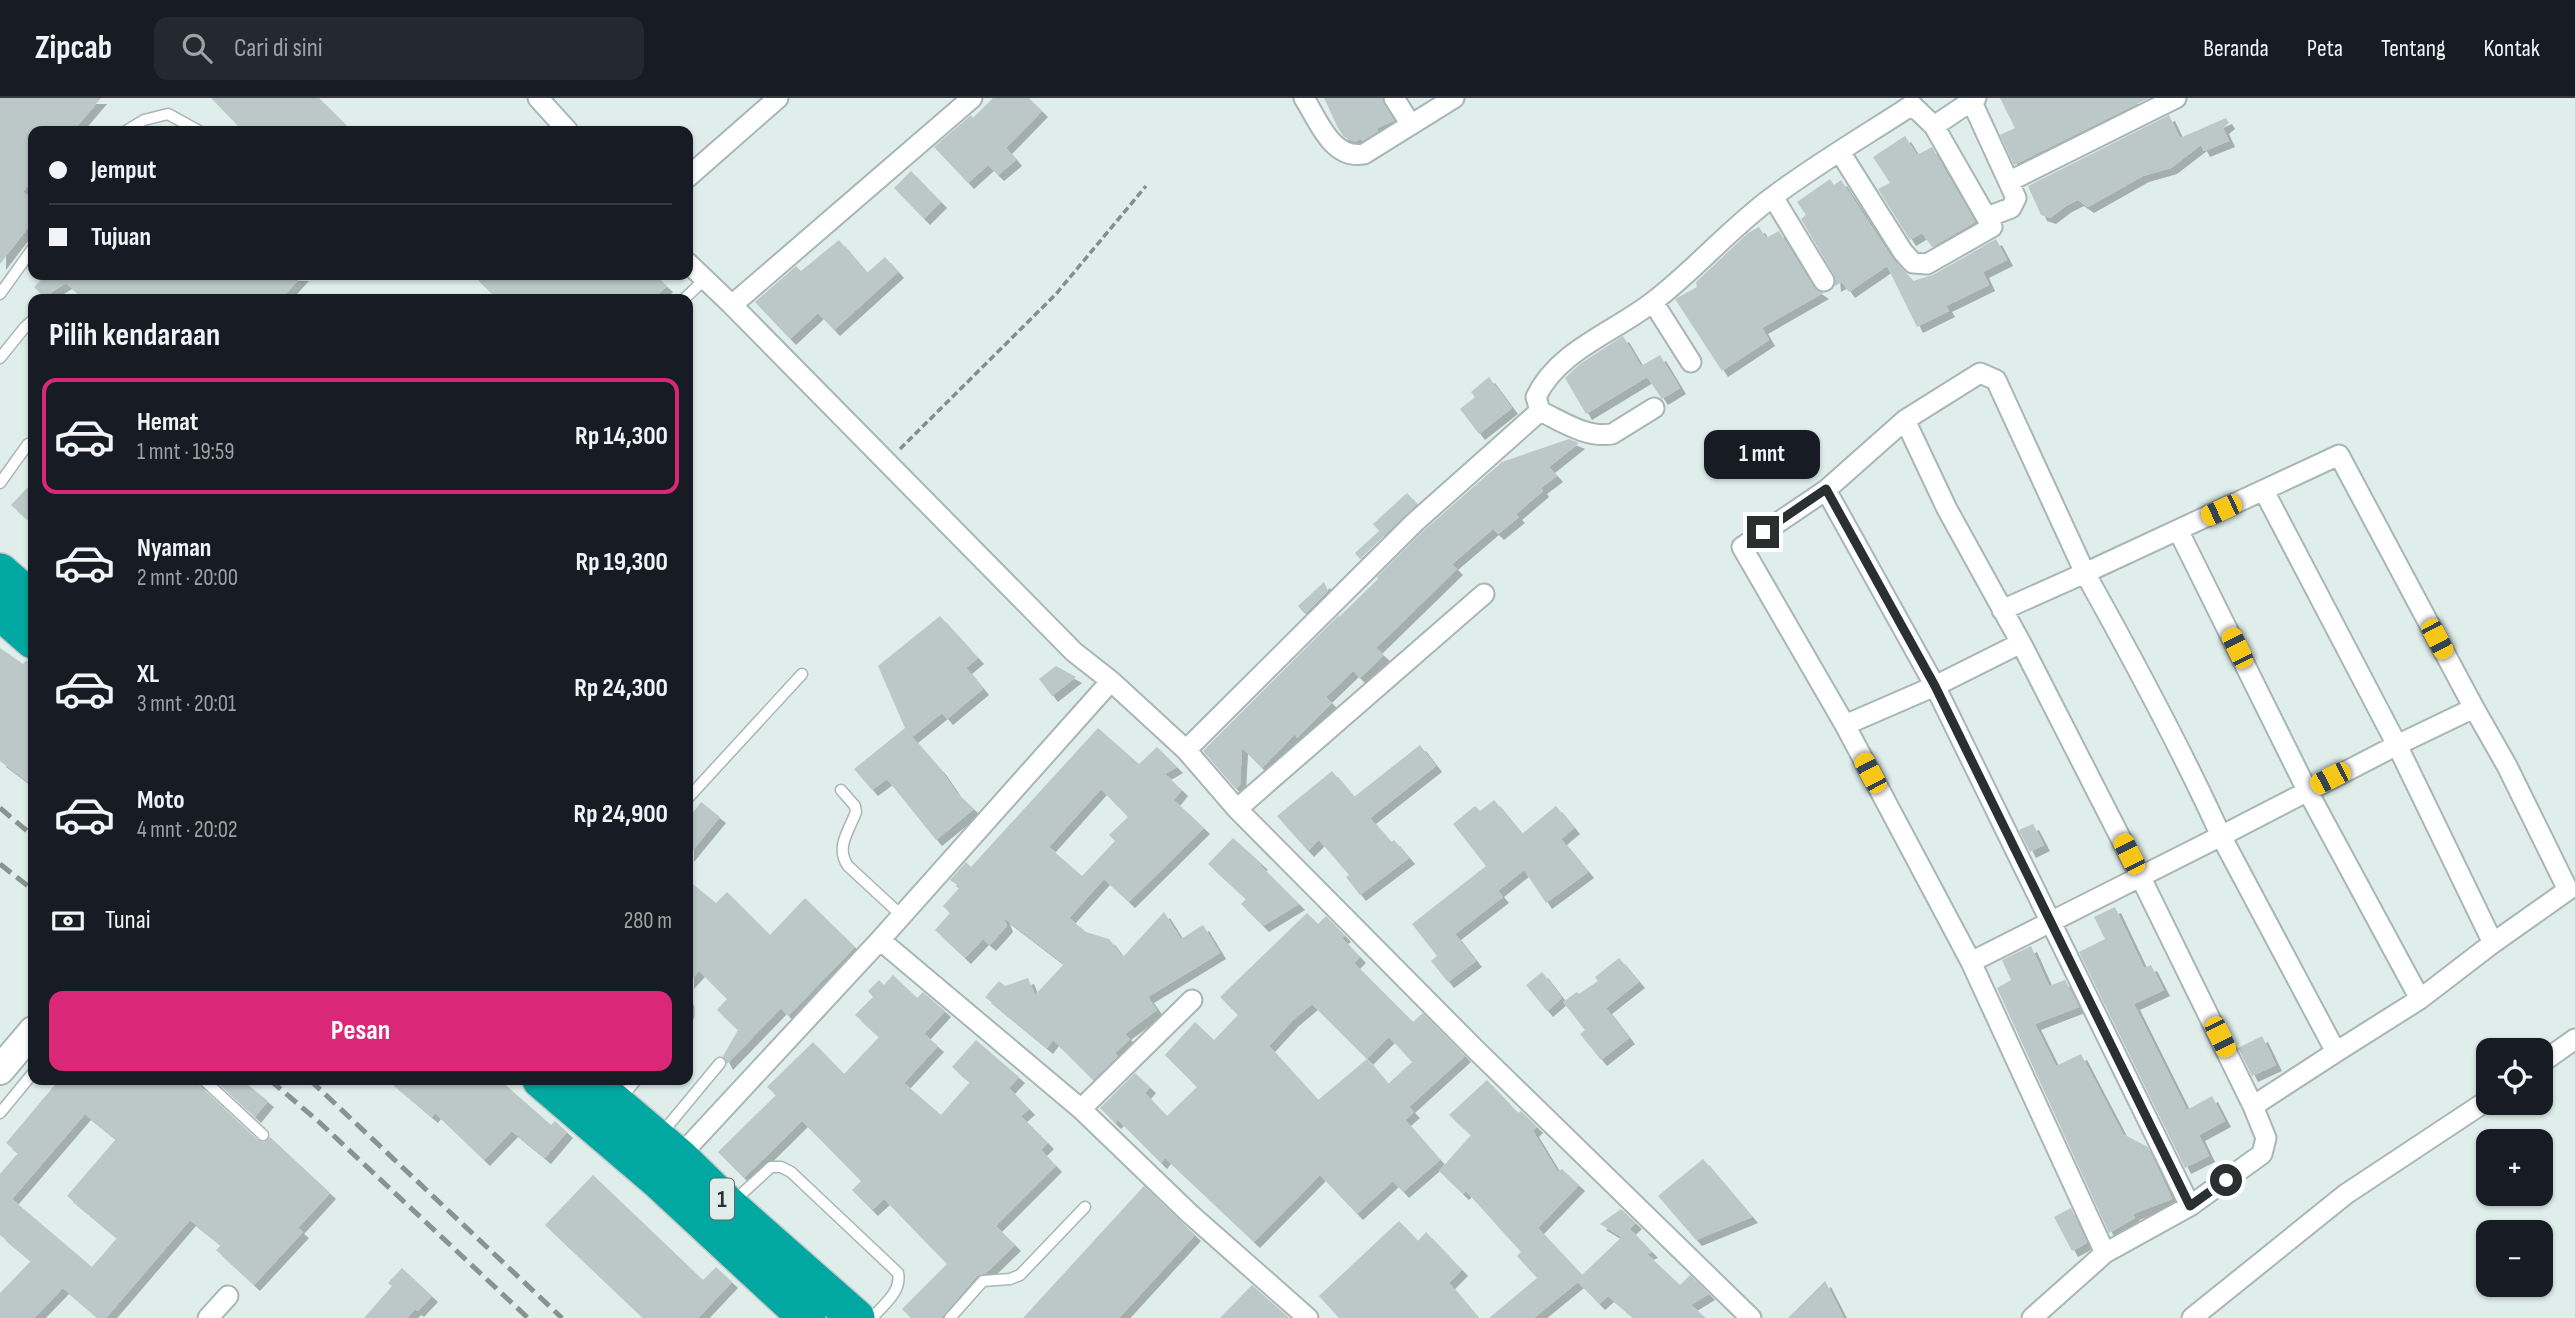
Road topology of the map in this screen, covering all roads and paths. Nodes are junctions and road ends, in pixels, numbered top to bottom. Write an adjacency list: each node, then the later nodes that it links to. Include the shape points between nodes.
1 (538, 98): 13 (street)
2 (778, 98): 16 (street)
3 (972, 98): 28 (street)
4 (1304, 98): 10 (street, via 1334,146 1354,156)
5 (1394, 98): 10 (street)
6 (1454, 98): 10 (street)
7 (2176, 98): 17 (street)
8 (1973, 99): 14 (street); 17 (street)
9 (1910, 102): 14 (street); 15 (street)
10 (1411, 125)
11 (134, 126): 12 (lane, via 168,114)
12 (190, 126)
13 (563, 126)
14 (1934, 126): 20 (street)
15 (1840, 152): 19 (street); 20 (street, via 1913,263 1927,264 1990,229)
16 (693, 173)
17 (2010, 181): 20 (street, via 2015,203)
18 (1146, 186): 36 (path, via 1056,294)
19 (1773, 197): 24 (street); 27 (street)
20 (1987, 217)
21 (28, 254): 25 (lane)
22 (693, 268): 23 (street)
23 (704, 280): 26 (lane); 28 (street)
24 (1824, 281)
25 (0, 294)
26 (689, 294)
27 (1653, 302): 31 (street); 33 (street, via 1547,378 1536,397)
28 (732, 305): 36 (street)
29 (28, 324): 30 (lane)
30 (0, 358)
31 (1691, 362)
32 (1654, 408): 33 (street, via 1605,435 1579,430)
33 (1541, 411): 55 (street, via 1414,523)
34 (1905, 420): 38 (street); 42 (street, via 1980,373 1996,380); 45 (street)
35 (28, 444): 37 (lane)
36 (887, 463): 50 (street, via 1074,652)
37 (0, 483)
38 (1826, 489): 51 (street); 53 (street, via 1742,547)
39 (2264, 491): 40 (street); 52 (street, via 2339,455); 54 (street)
40 (2178, 530): 42 (street); 57 (street)
41 (0, 572): 44 (highway)
42 (2085, 573): 45 (street); 60 (street, via 2133,658)
43 (1484, 594): 59 (street)
44 (28, 597)
45 (2002, 610): 48 (street)
46 (0, 611): 47 (highway)
47 (28, 636)
48 (2021, 643): 51 (street); 61 (street)
49 (802, 674): 58 (lane)
50 (1111, 681): 55 (street); 62 (street)
51 (1935, 686): 53 (street); 63 (street)
52 (2474, 708): 54 (street); 65 (street, via 2568,890)
53 (1845, 725): 66 (street)
54 (2397, 745): 57 (street); 65 (street)
55 (1186, 750): 59 (street)
56 (841, 790): 62 (lane, via 856,812 841,848 842,857)
57 (2307, 790): 60 (street); 67 (street)
58 (693, 793)
59 (1237, 809): 97 (street)
60 (2221, 836): 61 (street); 71 (street)
61 (2141, 878): 63 (street); 80 (street)
62 (901, 915): 64 (street)
63 (2049, 921): 66 (street); 87 (street)
64 (880, 940): 82 (street); 85 (street)
65 (2493, 943): 67 (street)
66 (1971, 962): 89 (street)
67 (2420, 999): 71 (street)
68 (1192, 1000): 82 (street)
69 (28, 1037): 74 (main road)
70 (2575, 1039): 72 (street)
71 (2336, 1052): 80 (street)
72 (2553, 1055)
73 (720, 1063): 85 (lane)
74 (0, 1070)
75 (28, 1079): 83 (lane)
76 (209, 1085): 84 (lane)
77 (548, 1085): 85 (highway, 1)
78 (604, 1085): 79 (highway, 1)
79 (626, 1092): 85 (highway, 1)
80 (2253, 1106): 87 (street, via 2266,1138 2262,1154)
81 (2476, 1108): 99 (street, via 2346,1194)
82 (1081, 1109): 96 (street)
83 (0, 1113)
84 (263, 1135)
85 (655, 1157): 86 (highway, 1); 92 (highway, 1)
86 (729, 1206): 93 (highway, 1); 94 (lane, via 771,1167 791,1172 898,1273 896,1291)
87 (2190, 1206): 89 (street)
88 (1085, 1207): 95 (lane, via 1020,1275 983,1281)
89 (2105, 1253): 98 (street)
90 (228, 1296): 91 (street)
91 (208, 1318)
92 (807, 1318)
93 (856, 1318)
94 (872, 1318)
95 (950, 1318)
96 (1308, 1318)
97 (1751, 1318)
98 (2032, 1318)
99 (2192, 1318)

